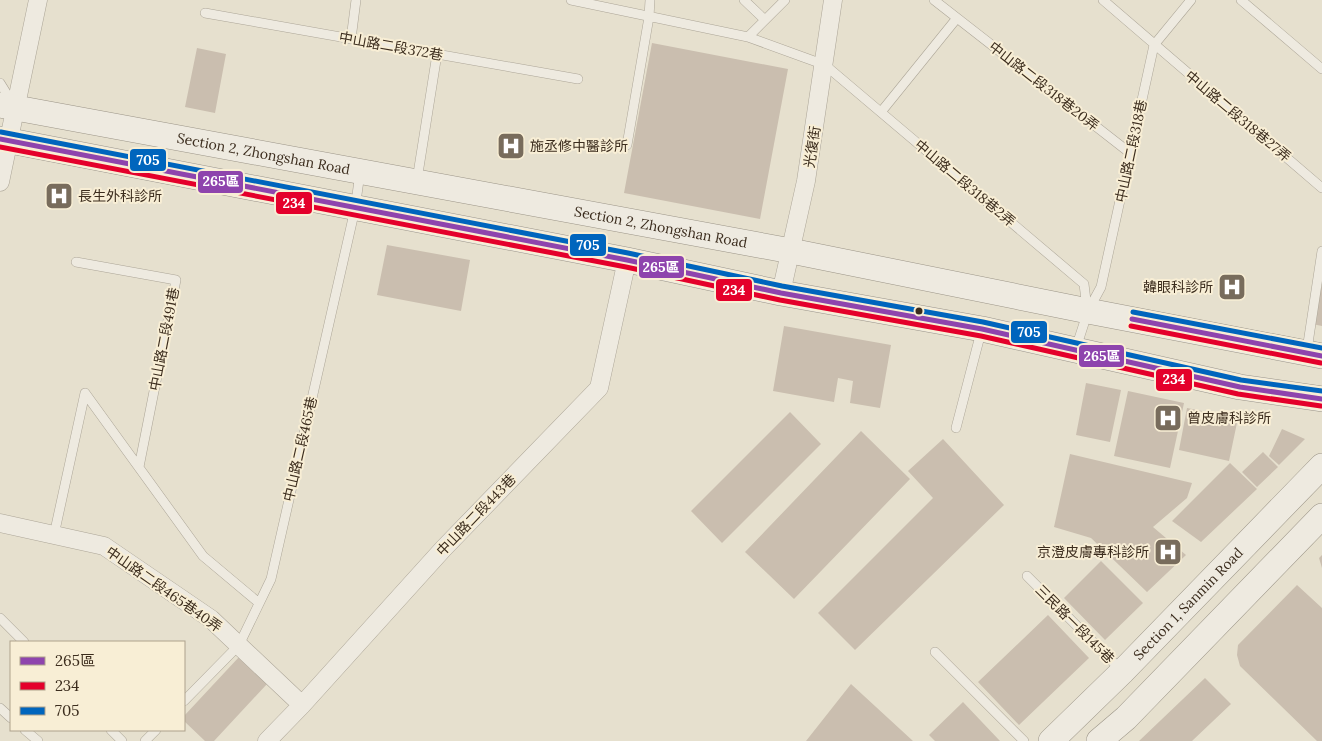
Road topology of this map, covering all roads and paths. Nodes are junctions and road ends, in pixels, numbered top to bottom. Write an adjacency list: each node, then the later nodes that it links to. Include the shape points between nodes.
1 (38, 0): 24 (street)
2 (356, 0): 17 (lane)
3 (570, 0): 13 (lane)
4 (650, 0): 13 (lane)
5 (744, 0): 15 (lane)
6 (785, 0): 15 (lane)
7 (833, 0): 20 (street, 光復街)
8 (934, 0): 14 (lane, 中山路二段318巷20弄)
9 (1103, 0): 18 (lane, 中山路二段318巷27弄)
10 (1191, 0): 18 (lane, 中山路二段318巷)
11 (1241, 0): 21 (lane)
12 (204, 14): 17 (lane, 中山路二段372巷)
13 (649, 17): 16 (lane); 27 (lane)
14 (957, 18): 25 (lane); 28 (lane, 中山路二段318巷20弄)
15 (765, 20): 16 (lane)
16 (748, 37): 20 (lane)
17 (350, 39): 19 (lane, 中山路二段372巷)
18 (1154, 45): 28 (lane, 中山路二段318巷); 32 (lane, 中山路二段318巷27弄)
19 (438, 54): 22 (lane, 中山路二段372巷); 31 (lane)
20 (825, 65): 25 (lane, 中山路二段318巷2弄); 34 (street, 光復街)
21 (1322, 70)
22 (578, 79)
23 (0, 83): 24 (lane)
24 (8, 106): 26 (street); 29 (main road, Section 2, Zhongshan Road)
25 (880, 112): 39 (lane, 中山路二段318巷2弄, via 1084,284)
26 (4, 139): 30 (street); 33 (main road)
27 (628, 145)
28 (1130, 153): 39 (lane, 中山路二段318巷, via 1101,287)
29 (361, 170): 31 (main road, Section 2, Zhongshan Road); 33 (lane, 中山路二段465巷)
30 (0, 182)
31 (417, 182): 34 (main road, Section 2, Zhongshan Road)
32 (1322, 188)
33 (355, 209): 36 (main road); 51 (lane, 中山路二段465巷, via 271,579)
34 (791, 251): 38 (street, 光復街); 39 (main road, Section 2, Zhongshan Road)
35 (1322, 251): 42 (lane)
36 (627, 260): 38 (main road); 58 (street, 中山路二段443巷, via 600,388 443,548)
37 (76, 262): 46 (lane, 中山路二段491巷, via 176,280)
38 (781, 293): 40 (main road)
39 (1088, 311): 41 (lane); 42 (main road, Section 2, Zhongshan Road)
40 (982, 328): 41 (main road); 44 (lane)
41 (1076, 350): 43 (main road, via 1240,387)
42 (1314, 355)
43 (1322, 399)
44 (956, 428)
45 (1322, 466): 56 (main road, Section 1, Sanmin Road)
46 (139, 467): 49 (lane, via 85,393); 51 (lane, via 203,556)
47 (1322, 516): 70 (main road, via 1126,718)
48 (0, 523): 49 (street, 中山路二段465巷40弄)
49 (54, 535): 54 (street, 中山路二段465巷40弄, via 104,546 211,619)
50 (1027, 576): 56 (lane, 三民路一段145巷)
51 (259, 603): 54 (lane, 中山路二段465巷)
52 (0, 618): 53 (lane)
53 (23, 641)
54 (239, 645): 57 (lane, 中山路二段465巷); 58 (street, 中山路二段465巷40弄)
55 (935, 652): 68 (lane)
56 (1122, 672): 69 (main road, Section 1, Sanmin Road)
57 (185, 700)
58 (302, 705): 67 (street, 中山路二段443巷)
59 (0, 708): 60 (lane)
60 (10, 717)
61 (26, 731): 64 (lane)
62 (112, 731): 65 (lane)
63 (155, 731): 66 (lane)
64 (38, 741)
65 (122, 741)
66 (145, 741)
67 (267, 741)
68 (1024, 741)
69 (1052, 741)
70 (1099, 741)

